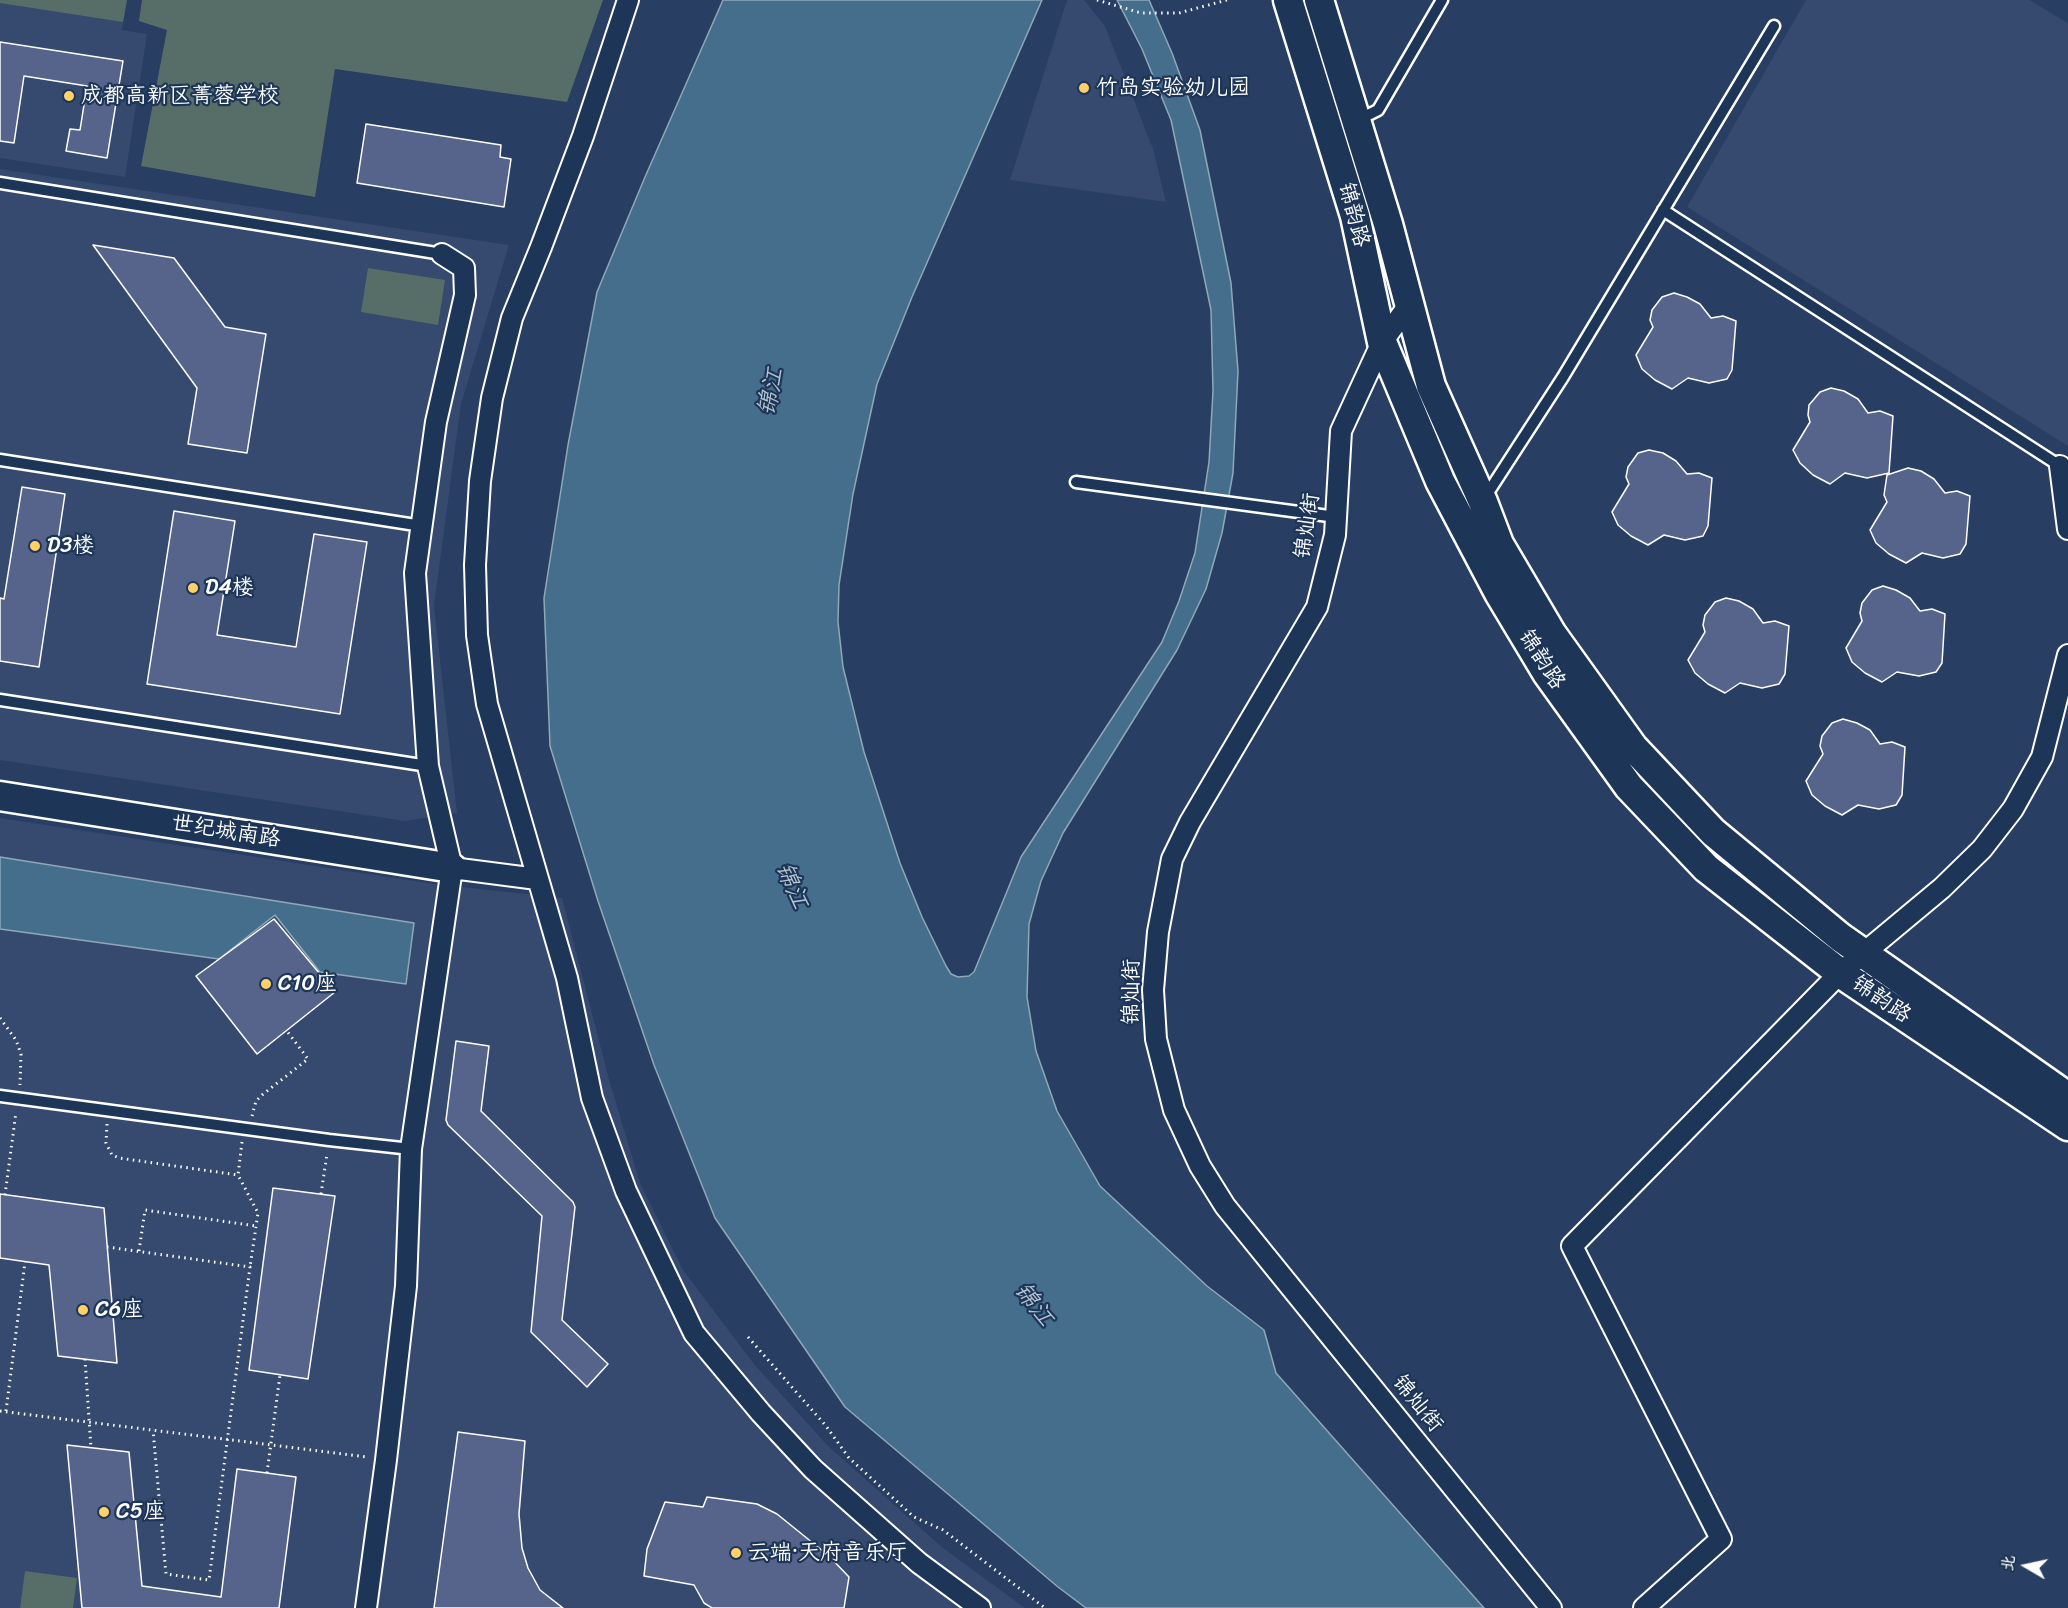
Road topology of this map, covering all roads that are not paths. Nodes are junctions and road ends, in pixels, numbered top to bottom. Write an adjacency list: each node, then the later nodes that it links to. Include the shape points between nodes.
1 (628, 0): 24 (street, via 579,147 512,318 492,398 480,481 475,565 477,635 487,704)
2 (1288, 0): 11 (street, 锦韵路, via 1355,216)
3 (1319, 0): 6 (street, 锦韵路)
4 (1442, 0): 6 (lane, via 1378,110)
5 (1774, 26): 8 (lane)
6 (1357, 121): 10 (street, 锦韵路)
7 (0, 183): 9 (lane)
8 (1663, 210): 13 (lane); 15 (lane)
9 (442, 254): 17 (street, via 464,268 465,295 436,422)
10 (1409, 305): 11 (street, 锦灿街); 15 (street, 锦韵路, via 1431,386)
11 (1382, 342): 16 (street, 锦灿街, via 1341,431); 26 (street, 锦韵路, via 1440,481 1499,593 1547,673 1629,787 1706,868)
12 (0, 460): 17 (lane)
13 (2064, 468): 18 (street)
14 (1076, 483): 16 (lane)
15 (1483, 502): 25 (street, 锦韵路, via 1498,544 1552,634 1633,747 1713,832)
16 (1336, 517): 33 (street, 锦灿街, via 1317,607 1172,859 1158,932 1153,990 1156,1040 1174,1110 1200,1166 1225,1206)
17 (422, 526): 21 (street, via 415,573)
18 (2068, 529)
19 (2068, 655): 25 (street, via 2042,757 2013,809 1982,849 1942,888)
20 (0, 700): 21 (lane)
21 (428, 766): 23 (street)
22 (0, 795): 23 (street, 世纪城南路)
23 (452, 868): 24 (street); 30 (street)
24 (537, 879): 32 (street, via 567,978 592,1098 626,1191 694,1333 760,1413 813,1469 919,1563)
25 (1863, 954): 26 (street); 28 (street, 锦韵路)
26 (1840, 973): 29 (street, 锦韵路); 34 (street, via 1572,1246 1721,1539)
27 (0, 1095): 30 (lane)
28 (2068, 1097)
29 (2068, 1126)
30 (411, 1149): 31 (street, via 406,1286)
31 (366, 1608)
32 (980, 1608)
33 (1551, 1608)
34 (1644, 1608)

